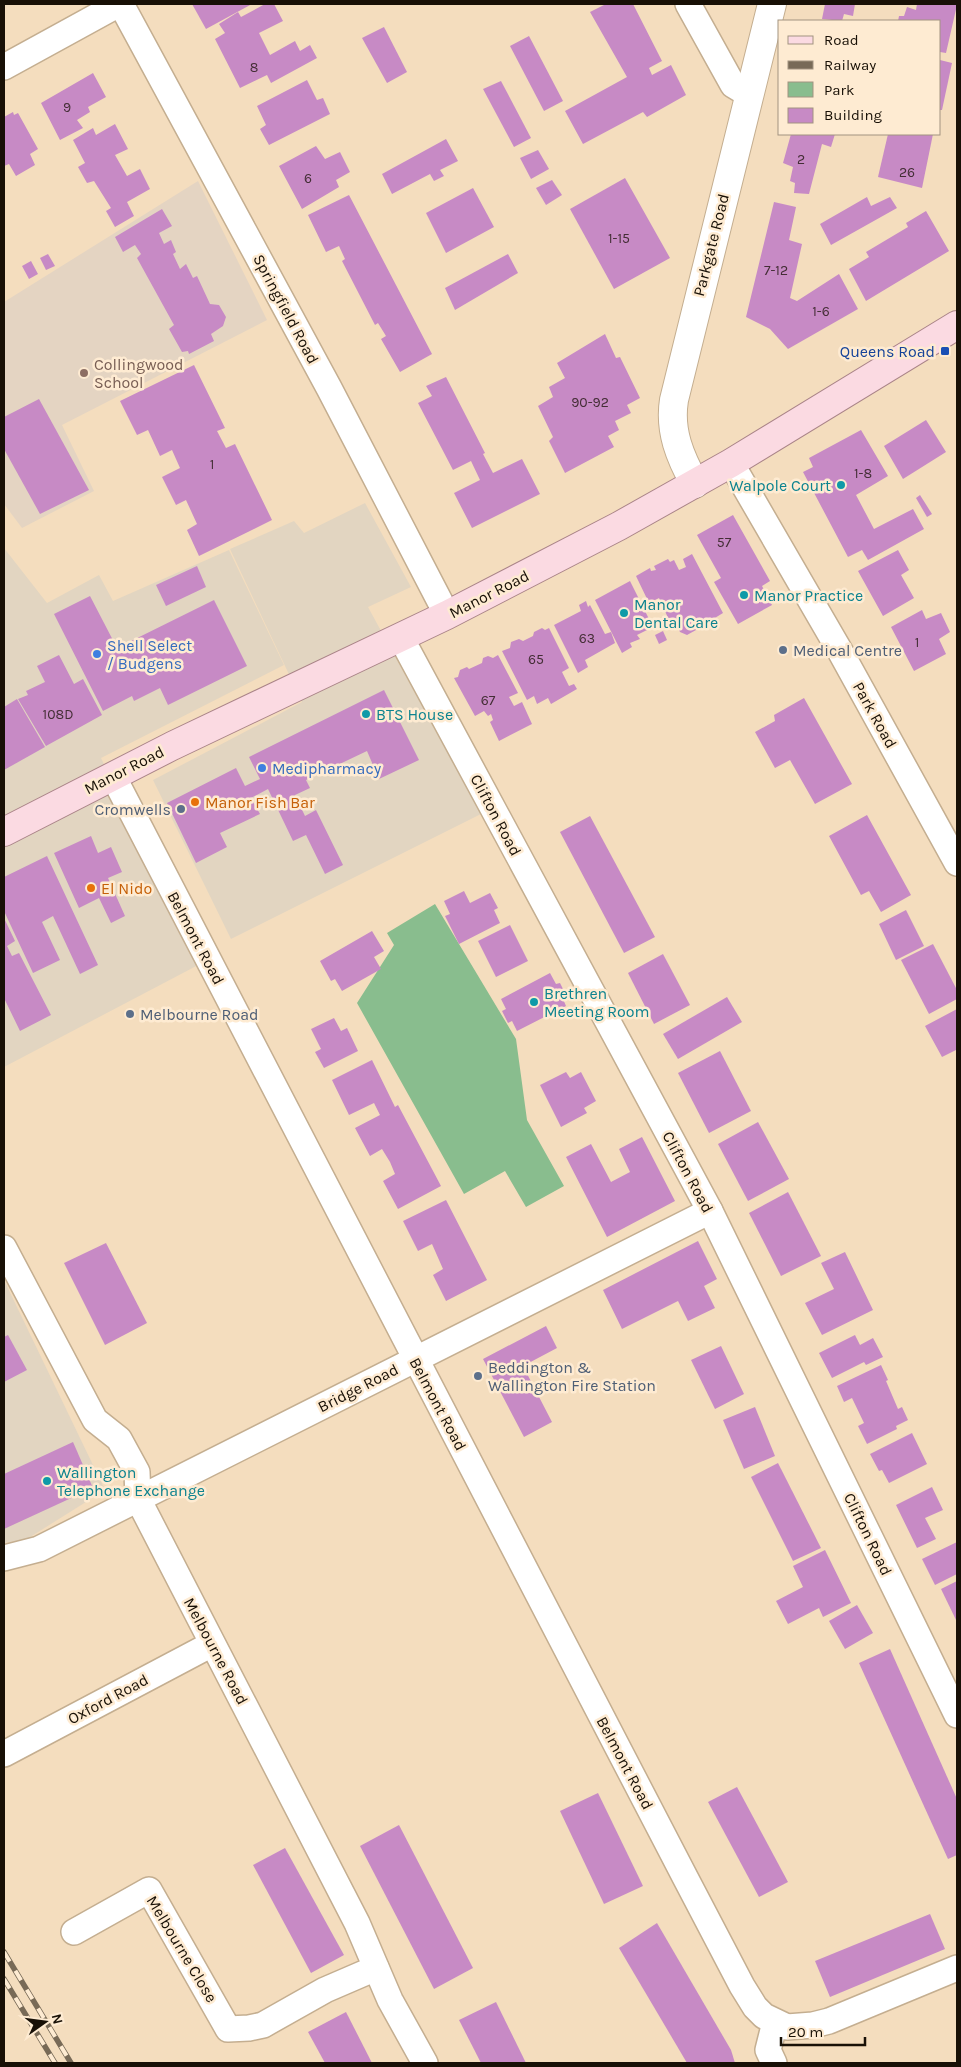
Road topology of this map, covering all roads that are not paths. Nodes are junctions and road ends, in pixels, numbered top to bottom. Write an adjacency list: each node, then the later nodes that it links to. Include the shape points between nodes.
1 (120, 4): 4 (street); 9 (street, Springfield Road, via 325,380)
2 (688, 4): 5 (street, via 733,85)
3 (772, 4): 5 (street, Parkgate Road)
4 (4, 67)
5 (748, 94): 8 (street, Parkgate Road, via 672,410 677,449)
6 (957, 325): 7 (main road, Manor Road)
7 (731, 463): 8 (main road, Manor Road); 13 (street, Park Road)
8 (695, 484): 9 (main road, Manor Road)
9 (447, 616): 10 (main road, Manor Road)
10 (400, 638): 11 (main road, Manor Road); 14 (street, Clifton Road)
11 (113, 776): 12 (main road, Manor Road); 16 (street, Belmont Road)
12 (4, 832)
13 (957, 863)
14 (710, 1211): 16 (street, Bridge Road); 20 (street, Clifton Road)
15 (4, 1248): 17 (street, Melbourne Road, via 97,1423 119,1439 137,1472)
16 (415, 1360): 17 (street, Bridge Road); 25 (street, Belmont Road, via 742,1986 755,2007)
17 (138, 1500): 18 (street, Bridge Road, via 39,1549); 19 (street, Melbourne Road)
18 (4, 1558)
19 (212, 1644): 21 (street, Oxford Road); 23 (street, Melbourne Road, via 357,1924)
20 (957, 1715)
21 (4, 1754)
22 (74, 1932): 23 (street, Melbourne Close, via 148,1890 222,2032 263,2025 325,1990)
23 (376, 1968): 26 (street, Melbourne Road)
24 (957, 1968): 25 (street, via 814,2026 787,2027)
25 (775, 2022): 27 (street, via 768,2050)
26 (424, 2063)
27 (774, 2063)

